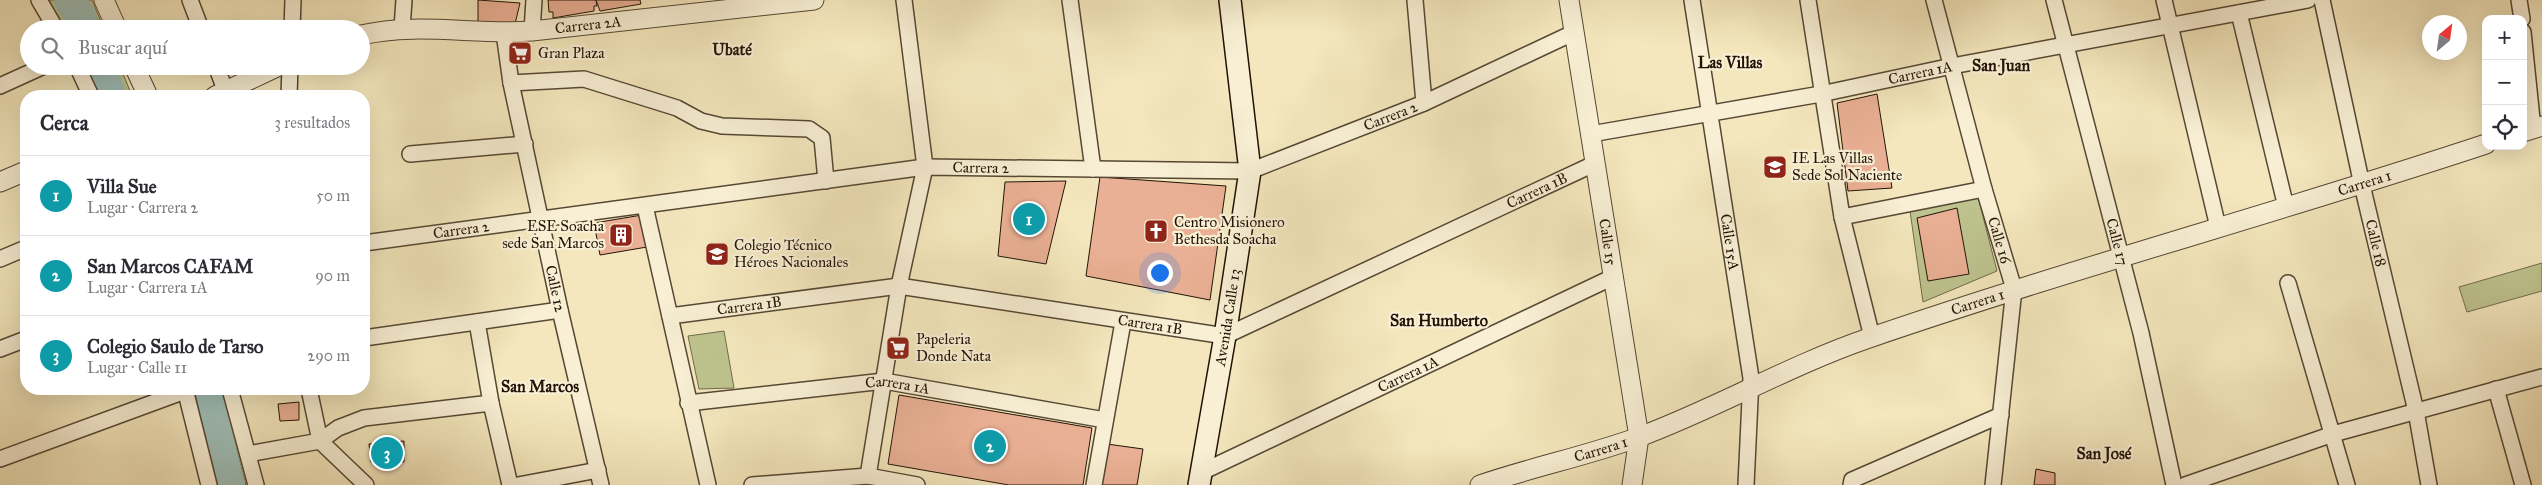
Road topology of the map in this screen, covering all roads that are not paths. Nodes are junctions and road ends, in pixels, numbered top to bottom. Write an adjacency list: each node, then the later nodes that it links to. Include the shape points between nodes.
1 (39, 0): 24 (street)
2 (104, 0): 25 (street)
3 (190, 0): 26 (street)
4 (294, 0): 27 (street)
5 (404, 0): 29 (street)
6 (534, 0): 30 (street)
7 (814, 0): 21 (street, Carrera 2A)
8 (904, 0): 59 (street)
9 (1070, 0): 60 (street)
10 (1230, 0): 61 (main road, Avenida Calle 13)
11 (1415, 0): 51 (street)
12 (1570, 0): 31 (street, Calle 15)
13 (1692, 0): 52 (street, Calle 15A)
14 (1808, 0): 50 (street)
15 (1934, 0): 36 (street, Calle 16)
16 (2054, 0): 34 (street, Calle 17)
17 (2164, 0): 28 (street)
18 (2308, 0): 22 (street, Carrera 1A)
19 (2322, 0): 65 (street, Calle 18)
20 (2519, 0): 23 (street)
21 (731, 5): 30 (street, Carrera 2A)
22 (2240, 13): 28 (street, Carrera 1A); 68 (street)
23 (2521, 15)
24 (51, 20)
25 (113, 20)
26 (198, 20)
27 (293, 20)
28 (2170, 26): 34 (street, Carrera 1A); 71 (street)
29 (402, 28): 32 (street, Carrera 2A); 33 (street, Carrera 2A)
30 (532, 31): 33 (street, Carrera 2A)
31 (1575, 32): 51 (street, Carrera 2); 54 (street, Calle 15)
32 (370, 33)
33 (504, 33): 43 (street, Calle 12)
34 (2064, 45): 36 (street, Carrera 1A); 74 (street, Calle 17)
35 (2526, 60): 53 (street)
36 (1952, 66): 50 (street, Carrera 1A); 66 (street, Calle 16)
37 (24, 75): 44 (street)
38 (81, 75): 45 (street)
39 (138, 75): 46 (street)
40 (217, 75): 47 (street)
41 (260, 75): 48 (street)
42 (290, 75): 49 (street)
43 (511, 83): 55 (street, Calle 12); 63 (street, via 584,79 677,108 722,126 809,129 822,138)
44 (0, 86)
45 (88, 90)
46 (145, 90)
47 (219, 90)
48 (228, 90)
49 (290, 90)
50 (1821, 94): 52 (street, Carrera 1A); 69 (street)
51 (1424, 103): 61 (street, Carrera 2)
52 (1710, 112): 54 (street, Carrera 1A); 91 (street, Calle 15A)
53 (2533, 129)
54 (1591, 134): 58 (street, Calle 15)
55 (524, 144): 57 (street); 70 (street, Calle 12)
56 (2482, 145): 65 (street, Carrera 1)
57 (410, 154)
58 (1596, 163): 76 (street, Calle 15); 84 (street, Carrera 1B)
59 (925, 168): 60 (street, Carrera 2); 63 (street, Carrera 2); 78 (street)
60 (1093, 169): 61 (street, Carrera 2)
61 (1250, 171): 84 (main road, Avenida Calle 13)
62 (20, 174): 64 (street)
63 (826, 181): 67 (street, Carrera 2)
64 (0, 182)
65 (2362, 185): 68 (street, Carrera 1); 99 (street, Calle 18)
66 (1984, 189): 69 (street); 79 (street, Calle 16)
67 (645, 206): 70 (street, Carrera 2); 81 (street)
68 (2286, 207): 71 (street, Carrera 1)
69 (1842, 217): 86 (street)
70 (541, 219): 72 (street, Carrera 2); 80 (street, Calle 12)
71 (2218, 227): 74 (street, Carrera 1)
72 (370, 242)
73 (20, 251): 75 (street)
74 (2121, 256): 79 (street, Carrera 1); 124 (street, Calle 17)
75 (0, 259)
76 (1614, 276): 103 (street, Calle 15); 109 (street, Carrera 1A)
77 (2288, 283): 102 (street)
78 (899, 286): 81 (street, Carrera 1B); 83 (street, Carrera 1B); 90 (street)
79 (2014, 290): 86 (street, Carrera 1); 100 (street, Calle 16)
80 (560, 310): 82 (street); 108 (street, Calle 12)
81 (670, 316): 98 (street)
82 (477, 322): 85 (street); 97 (street)
83 (1123, 322): 84 (street, Carrera 1B); 101 (street)
84 (1225, 336): 109 (main road, Avenida Calle 13)
85 (370, 337)
86 (1872, 337): 91 (street, Carrera 1)
87 (20, 341): 88 (street)
88 (0, 349)
89 (2542, 377): 92 (street)
90 (884, 381): 98 (street, Carrera 1A); 101 (street, Carrera 1A); 107 (street)
91 (1751, 388): 103 (street, Carrera 1); 122 (street, Calle 15A)
92 (2496, 389): 99 (street); 128 (street)
93 (172, 395): 106 (street)
94 (186, 395): 111 (street)
95 (232, 395): 105 (street)
96 (310, 395): 104 (street)
97 (491, 403): 104 (street, via 364,418 338,428); 114 (street)
98 (688, 403): 116 (street)
99 (2416, 411): 102 (street); 127 (street, Calle 18)
100 (2001, 415): 110 (street); 123 (street, Calle 16)
101 (1105, 420): 119 (street)
102 (2333, 434): 125 (street); 126 (street)
103 (1639, 437): 120 (street, Carrera 1); 121 (street, Calle 15)
104 (320, 441): 105 (street); 113 (street)
105 (248, 454): 112 (street)
106 (0, 459)
107 (868, 476): 117 (street); 118 (street)
108 (599, 478): 115 (street)
109 (1200, 478)
110 (1851, 483)
111 (209, 485)
112 (256, 485)
113 (366, 485)
114 (510, 485)
115 (518, 485)
116 (708, 485)
117 (752, 485)
118 (917, 485)
119 (1094, 485)
120 (1480, 485)
121 (1632, 485)
122 (1746, 485)
123 (1993, 485)
124 (2174, 485)
125 (2184, 485)
126 (2346, 485)
127 (2429, 485)
128 (2523, 485)

